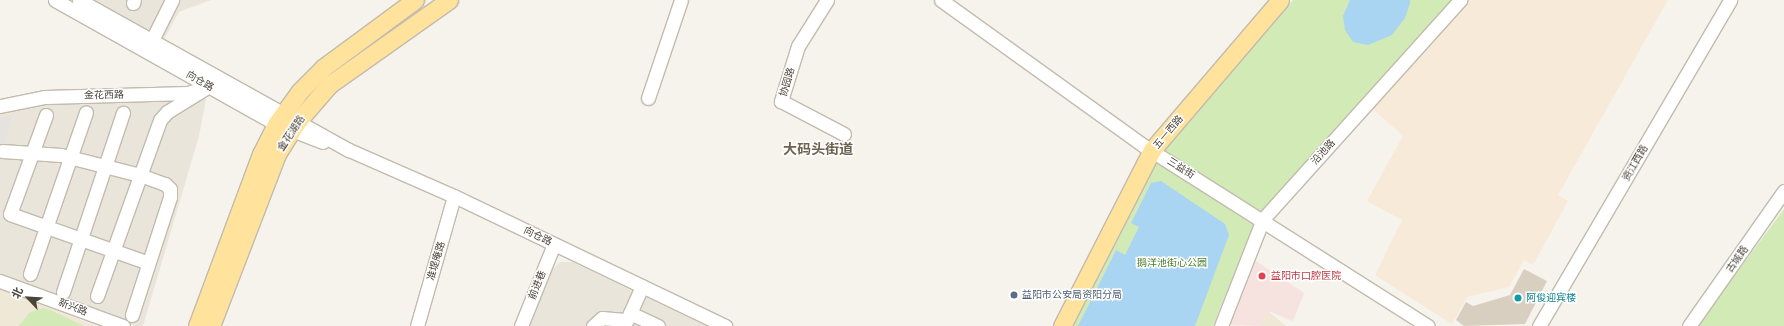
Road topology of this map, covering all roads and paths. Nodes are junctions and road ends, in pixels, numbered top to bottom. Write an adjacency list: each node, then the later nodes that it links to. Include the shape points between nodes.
1 (55, 0): 14 (street, 向仓路)
2 (79, 0): 13 (street, 向仓路)
3 (172, 0): 13 (street)
4 (415, 0): 20 (main road, via 324,67 299,92)
5 (449, 0): 20 (main road, 金花湖路, via 329,85)
6 (681, 0): 15 (street)
7 (827, 0): 21 (street, 协园路, via 798,46 782,101)
8 (941, 0): 22 (street, 三益街)
9 (1264, 0): 22 (main road)
10 (1280, 0): 22 (main road, 五一西路)
11 (1460, 0): 30 (street, 沿池路)
12 (1730, 0): 55 (street, 资江西路)
13 (152, 40): 20 (street, 向仓路)
14 (209, 86): 16 (street, 金花西路, via 188,93 45,97); 20 (street, 向仓路); 27 (street, via 167,112 160,120)
15 (648, 98)
16 (0, 106)
17 (86, 112): 25 (street)
18 (123, 113): 26 (street)
19 (46, 115): 24 (street)
20 (287, 123): 29 (street, 向仓路); 44 (main road, via 261,154); 45 (main road, 金花湖路)
21 (844, 134)
22 (1148, 148): 30 (street, 三益街); 51 (main road); 52 (main road, 五一西路)
23 (2, 151): 24 (street)
24 (33, 153): 25 (street); 31 (street, via 10,214)
25 (71, 158): 26 (street); 31 (street)
26 (106, 167): 27 (street); 32 (street)
27 (140, 175): 34 (street); 35 (street, via 165,184 170,189 170,197)
28 (1784, 191): 56 (street, 古城路)
29 (454, 196): 33 (street, 向仓路); 46 (street, 准堤庵路)
30 (1263, 219): 53 (street, 沿池路); 54 (street, 三益街)
31 (47, 226): 32 (street); 36 (street)
32 (82, 239): 34 (street); 39 (street)
33 (554, 244): 38 (street, 向仓路); 47 (street, 前进巷)
34 (113, 251): 35 (street); 40 (street)
35 (148, 263): 42 (street)
36 (30, 274)
37 (0, 281): 43 (street, 新兴路)
38 (642, 286): 41 (street); 50 (street, 向仓路)
39 (62, 292)
40 (97, 296)
41 (630, 313): 48 (street, via 627,320 602,318); 49 (street)
42 (132, 315)
43 (123, 326)
44 (197, 326)
45 (211, 326)
46 (417, 326)
47 (521, 326)
48 (593, 326)
49 (658, 326)
50 (725, 326)
51 (1052, 326)
52 (1062, 326)
53 (1221, 326)
54 (1428, 326)
55 (1539, 326)
56 (1689, 326)

